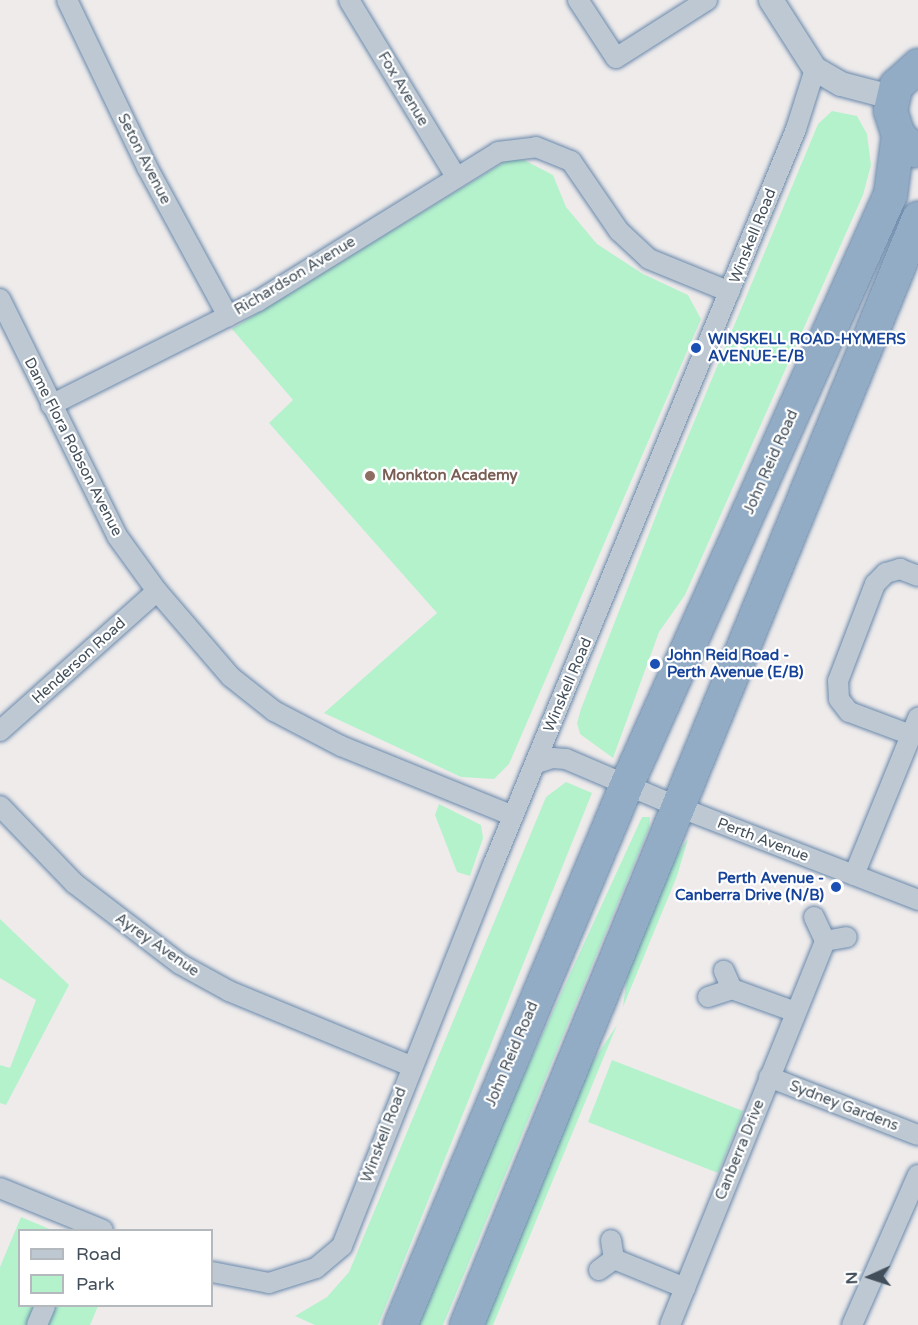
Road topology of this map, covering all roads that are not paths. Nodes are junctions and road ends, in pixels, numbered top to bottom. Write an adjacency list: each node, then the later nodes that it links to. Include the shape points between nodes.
1 (67, 0): 14 (street, Seton Avenue, via 147,167)
2 (349, 0): 10 (street, Fox Avenue)
3 (578, 0): 4 (street, via 616,58)
4 (707, 0)
5 (771, 0): 7 (street)
6 (916, 63): 8 (highway, via 903,75)
7 (816, 69): 8 (street, via 840,84); 12 (street, Winskell Road)
8 (891, 97): 9 (highway, via 890,110)
9 (908, 143): 21 (highway, John Reid Road, via 890,194)
10 (456, 177): 12 (street, Richardson Avenue, via 498,152 536,147 571,160 619,231 649,259); 14 (street, Richardson Avenue)
11 (918, 218): 23 (highway)
12 (730, 292): 20 (street, Winskell Road)
13 (0, 299): 15 (street, Dame Flora Robson Avenue)
14 (228, 316): 15 (street, Richardson Avenue)
15 (51, 405): 17 (street, Dame Flora Robson Avenue, via 117,536)
16 (918, 576): 18 (street, via 900,569 886,573 875,584 838,681 839,699 849,712)
17 (157, 591): 19 (street, Henderson Road); 24 (street, Dame Flora Robson Avenue, via 231,677 274,711 341,746)
18 (915, 726): 25 (street)
19 (0, 731)
20 (537, 763): 21 (street, via 567,759); 24 (street, Winskell Road)
21 (626, 785): 23 (street); 44 (highway, John Reid Road)
22 (0, 806): 32 (street, Ayrey Avenue, via 74,883 180,964 229,991)
23 (676, 806): 25 (street, Perth Avenue); 45 (highway)
24 (513, 816): 32 (street, Winskell Road)
25 (854, 875): 26 (street, Perth Avenue)
26 (918, 900)
27 (814, 917): 29 (street)
28 (847, 937): 29 (street)
29 (825, 941): 31 (street, Canberra Drive)
30 (708, 997): 31 (street, via 728,980)
31 (796, 1012): 33 (street, Canberra Drive)
32 (411, 1066): 40 (street, Winskell Road, via 342,1246 316,1268 269,1283)
33 (769, 1077): 34 (street, Sydney Gardens); 41 (street, Canberra Drive)
34 (918, 1135)
35 (918, 1174): 47 (street)
36 (0, 1188): 37 (street)
37 (78, 1226): 38 (street)
38 (97, 1229)
39 (608, 1256): 41 (street)
40 (213, 1272)
41 (685, 1288): 46 (street, Canberra Drive)
42 (44, 1307): 43 (street)
43 (37, 1325)
44 (400, 1325)
45 (466, 1325)
46 (670, 1325)
47 (852, 1325)

